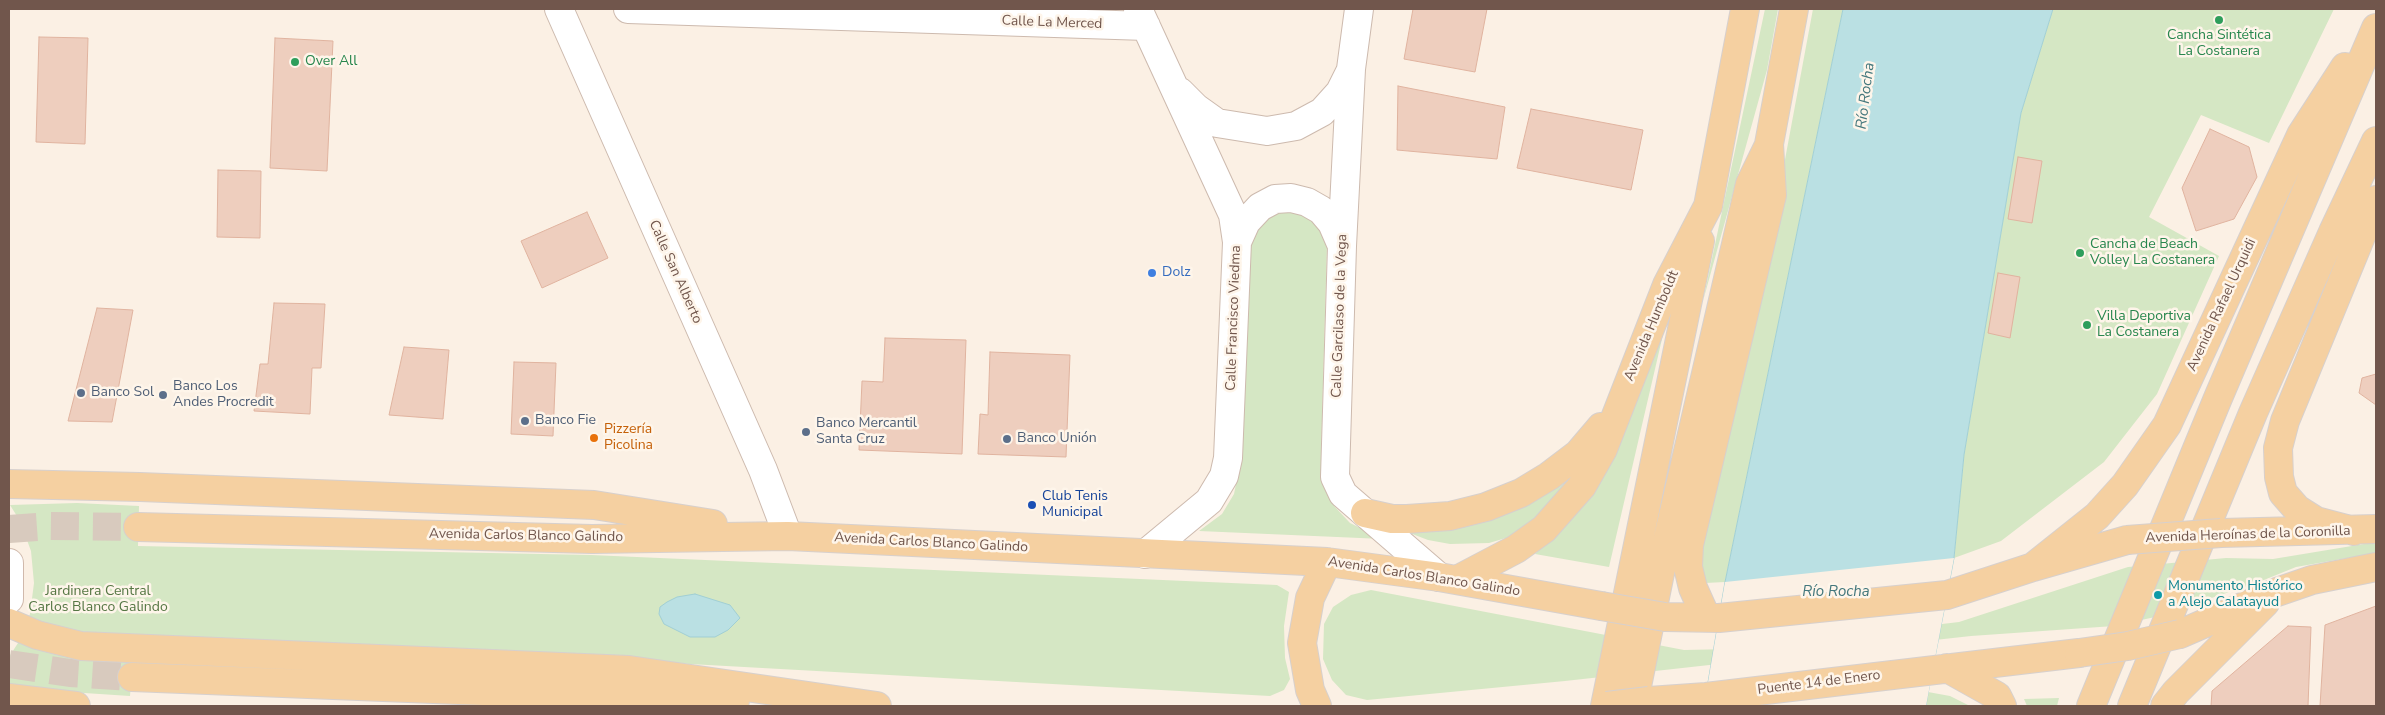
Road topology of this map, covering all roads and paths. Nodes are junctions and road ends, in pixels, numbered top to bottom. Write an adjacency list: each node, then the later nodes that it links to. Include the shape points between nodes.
1 (559, 9): 22 (street, Calle San Alberto, via 763,470)
2 (628, 9): 7 (street, Calle La Merced)
3 (1359, 9): 9 (street, Calle Garcilaso de la Vega)
4 (1744, 9): 14 (main road, Avenida Humboldt)
5 (1794, 9): 12 (main road)
6 (2376, 17): 26 (main road, Avenida Rafael Urquidi, via 2301,135 2167,425 2125,485 2097,516)
7 (1142, 18): 10 (street, Calle Francisco Viedma)
8 (2376, 28): 44 (main road)
9 (1351, 69): 10 (street, via 1340,92 1322,112 1296,126 1267,131 1217,123 1196,108); 16 (street, Calle Garcilaso de la Vega)
10 (1172, 83): 15 (street, Calle Francisco Viedma, via 1232,216)
11 (2376, 140): 45 (main road, via 2254,413)
12 (1769, 144): 31 (main road, via 1772,195 1689,545 1691,581); 37 (main road, via 1750,184 1663,559)
13 (2376, 200): 21 (main road, via 2285,421 2278,448 2283,493 2297,509 2316,521)
14 (1708, 206): 17 (main road, Avenida Humboldt, via 1667,285); 42 (main road)
15 (1238, 242): 16 (street, via 1246,222 1260,207 1275,199 1291,198 1320,210 1332,224); 23 (street, Calle Francisco Viedma, via 1228,458 1224,476 1209,501)
16 (1342, 246): 19 (street, Calle Garcilaso de la Vega, via 1335,477 1342,494)
17 (1617, 408): 19 (main road, via 1578,454 1521,493 1486,507 1450,516 1392,518); 28 (main road, Avenida Humboldt, via 1603,449 1582,486 1544,530 1516,549)
18 (9, 484): 22 (main road, via 594,505)
19 (1365, 513): 28 (street, Calle Garcilaso de la Vega)
20 (138, 527): 22 (main road, Avenida Carlos Blanco Galindo, via 592,539)
21 (2365, 530): 26 (main road, Avenida Heroínas de la Coronilla, bridge, via 2127,540)
22 (788, 536): 23 (main road, Avenida Carlos Blanco Galindo)
23 (1145, 554): 24 (main road, Avenida Carlos Blanco Galindo)
24 (1327, 562): 28 (main road, Avenida Carlos Blanco Galindo); 41 (main road, via 1310,598 1302,644 1310,690)
25 (9, 563): 30 (street)
26 (2034, 567): 31 (main road, Avenida Heroínas de la Coronilla, via 1947,595)
27 (2376, 567): 29 (main road, via 2312,580)
28 (1448, 579): 31 (main road, Avenida Carlos Blanco Galindo, bridge, via 1666,616)
29 (2277, 592): 33 (main road, bridge, via 2180,634 2128,646); 46 (main road)
30 (9, 598)
31 (1712, 617)
32 (9, 623): 40 (main road, via 37,635 81,646 628,670)
33 (1940, 669): 36 (main road, Puente 14 de Enero); 43 (main road, via 1997,696)
34 (132, 677): 39 (main road)
35 (9, 698): 38 (main road)
36 (1693, 700): 37 (main road)
37 (1641, 704): 42 (main road, bridge)
38 (76, 706)
39 (840, 706)
40 (877, 706)
41 (1317, 706)
42 (1606, 706)
43 (2002, 706)
44 (2090, 706)
45 (2132, 706)
46 (2165, 706)

